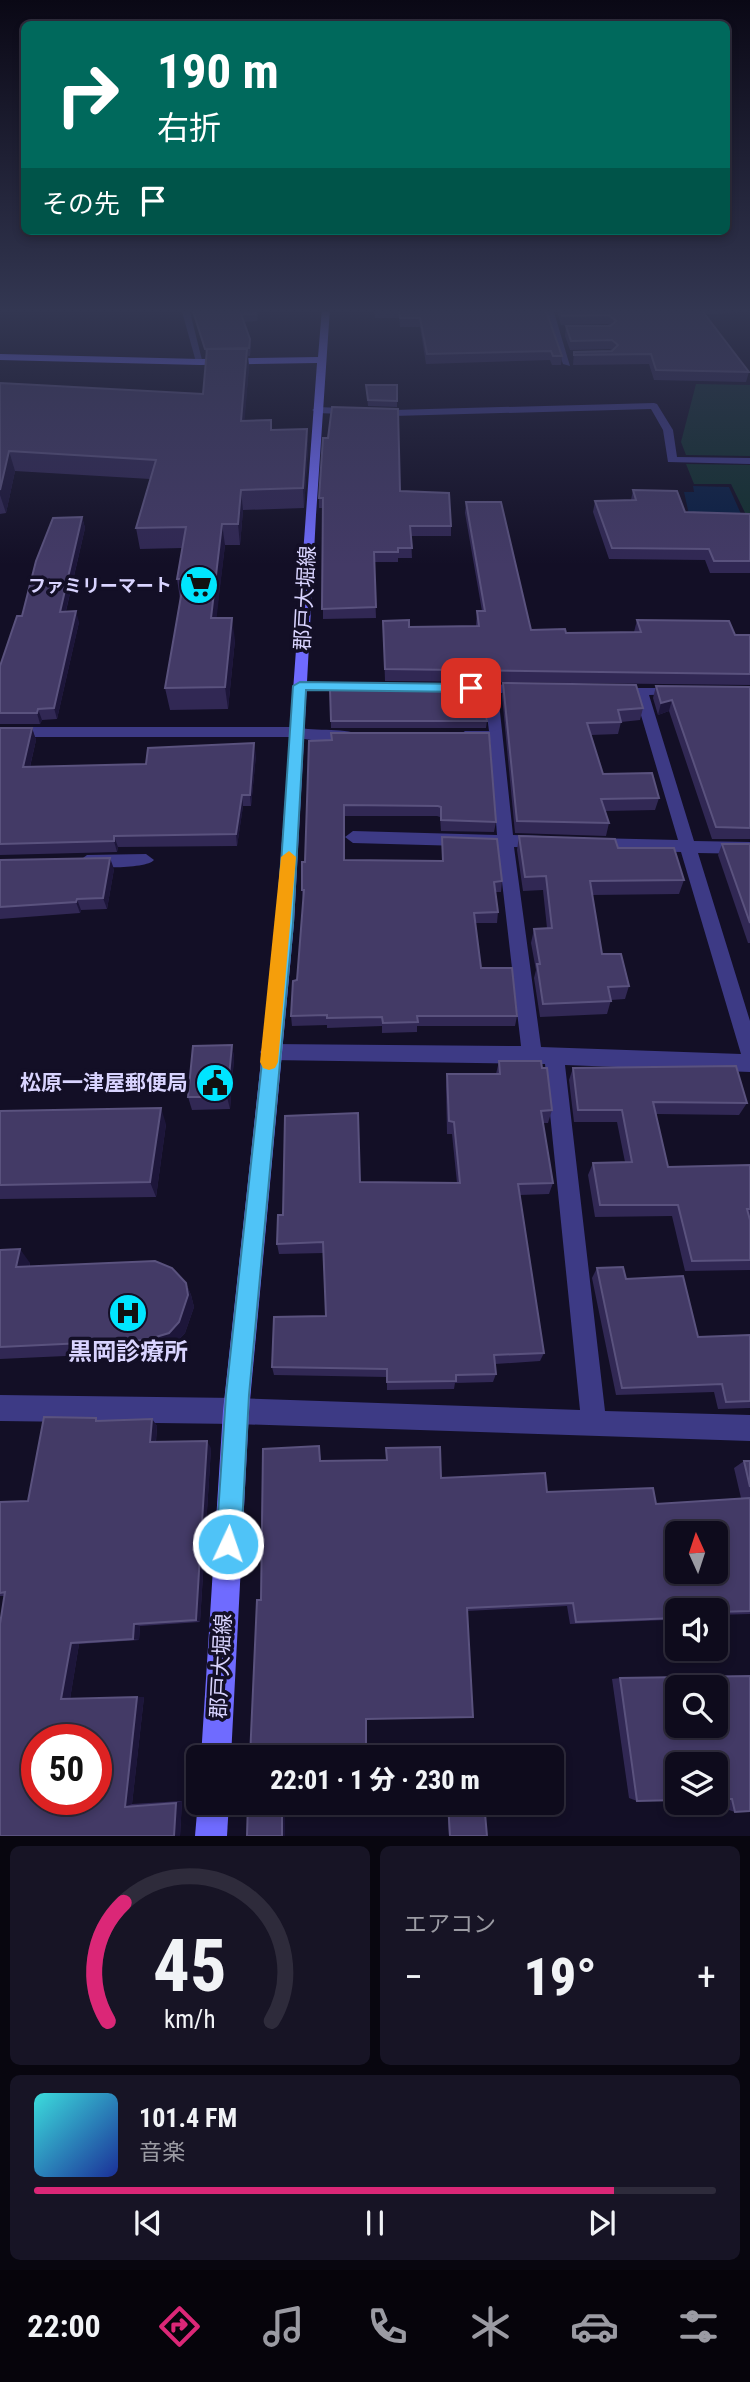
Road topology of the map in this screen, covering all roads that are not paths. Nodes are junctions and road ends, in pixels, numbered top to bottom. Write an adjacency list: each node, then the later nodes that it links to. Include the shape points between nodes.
1 (318, 394): 2 (main road, 郡戸大堀線)
2 (317, 410): 3 (street, via 393,413 654,406 668,430 671,460); 4 (main road, 郡戸大堀線)
3 (750, 461)
4 (300, 686): 5 (street); 13 (main road, 郡戸大堀線)
5 (417, 687)
6 (442, 688): 7 (street)
7 (491, 689): 8 (street); 16 (street)
8 (543, 690)
9 (599, 690): 10 (street)
10 (641, 691): 11 (street); 21 (street)
11 (695, 692)
12 (0, 732): 13 (street)
13 (297, 732): 14 (street); 25 (main road, 郡戸大堀線, via 285,923)
14 (364, 736)
15 (444, 736): 16 (street)
16 (497, 736): 18 (street)
17 (353, 837): 18 (street)
18 (505, 840): 19 (street); 27 (street)
19 (557, 842)
20 (583, 844): 21 (street)
21 (688, 848): 22 (street); 26 (street)
22 (750, 848)
23 (146, 860): 24 (street)
24 (66, 862)
25 (270, 1052): 27 (street); 30 (main road, 郡戸大堀線)
26 (750, 1053)
27 (543, 1056): 28 (street); 31 (street)
28 (750, 1063)
29 (0, 1408): 30 (street)
30 (236, 1411): 31 (street); 33 (main road, 郡戸大堀線)
31 (594, 1422): 32 (street)
32 (750, 1429)
33 (217, 1745)
34 (212, 1815): 35 (main road)
35 (211, 1836)

